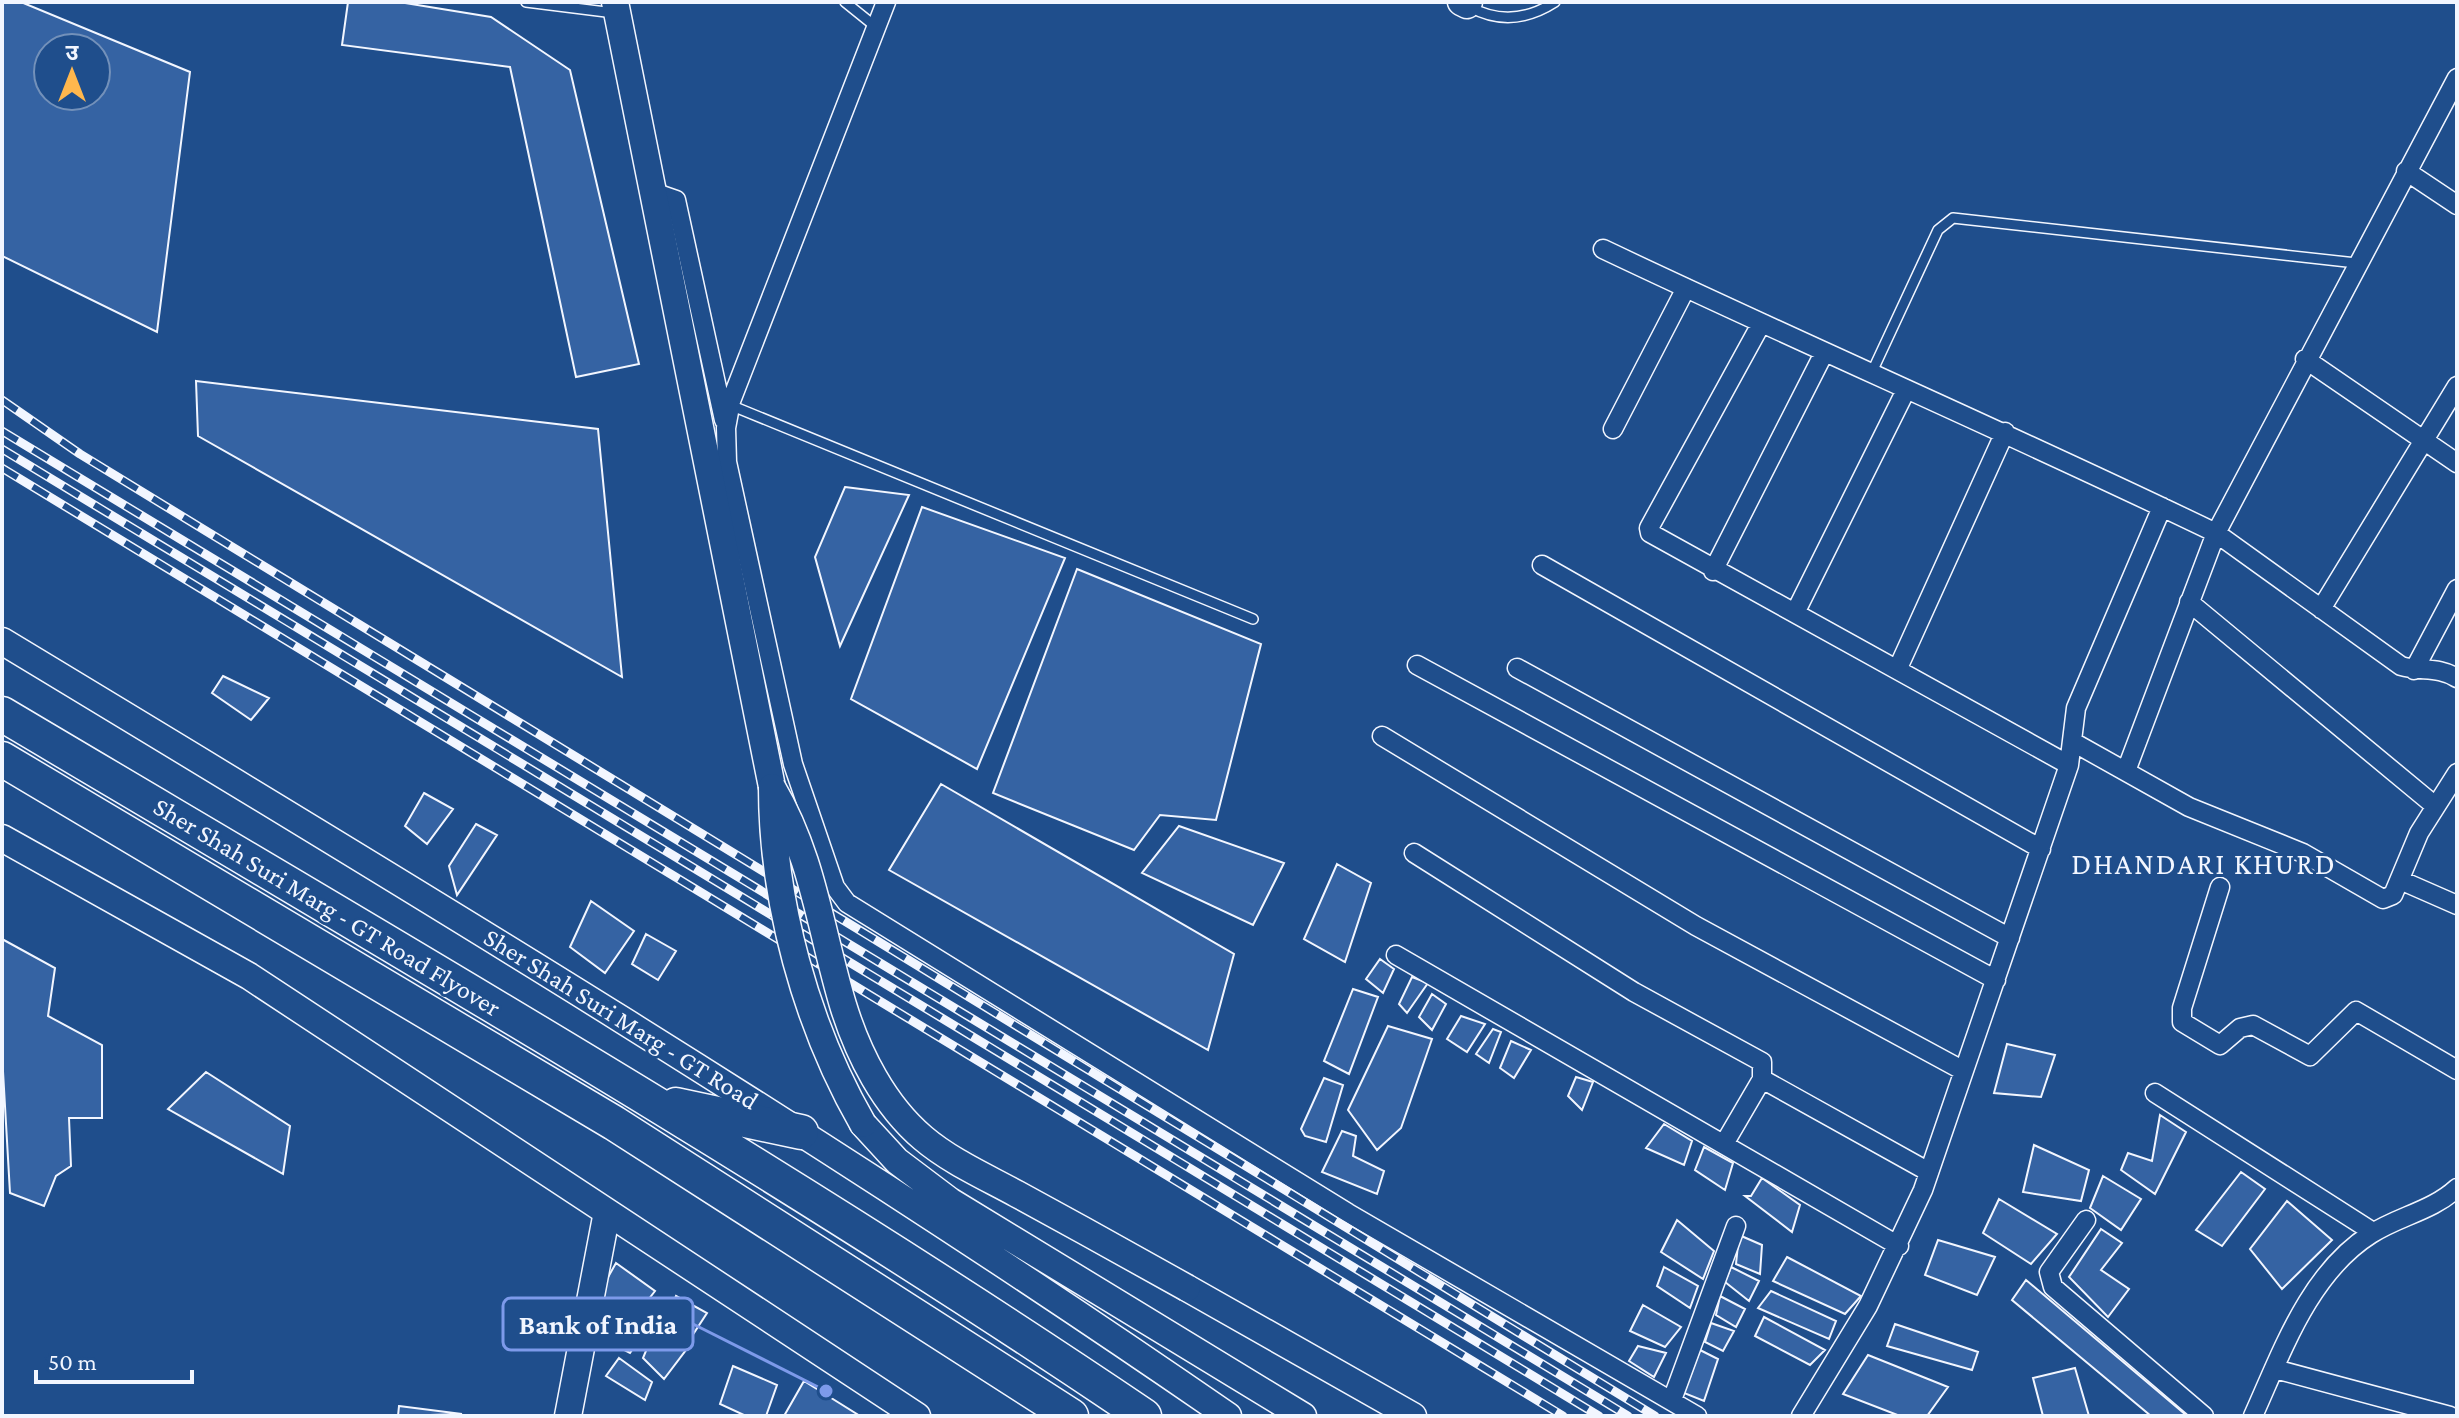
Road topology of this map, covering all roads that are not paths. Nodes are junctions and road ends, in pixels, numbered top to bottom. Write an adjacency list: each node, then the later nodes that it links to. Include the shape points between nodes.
1 (526, 2): 6 (lane)
2 (845, 2): 7 (lane)
3 (886, 2): 7 (street)
4 (1555, 2): 5 (lane, via 1514,18 1483,14)
5 (1466, 3)
6 (616, 8): 10 (street)
7 (876, 27): 21 (street)
8 (2457, 78): 9 (street)
9 (2406, 171): 11 (street); 13 (street)
10 (653, 192): 22 (street, via 676,200); 49 (street)
11 (2457, 205)
12 (1603, 249): 14 (street)
13 (2356, 263): 17 (street); 18 (lane, via 1953,218 1938,230)
14 (1686, 288): 15 (street); 23 (street)
15 (1761, 324): 16 (street); 30 (street, via 1649,528)
16 (1824, 353): 18 (street); 30 (street)
17 (2305, 359): 25 (street); 28 (street)
18 (1871, 374): 20 (street)
19 (2457, 386): 25 (street)
20 (1906, 390): 24 (street); 34 (street)
21 (730, 405): 22 (street); 35 (lane)
22 (726, 428): 75 (street, via 730,475 793,764 828,872 847,903 1348,1213)
23 (1613, 429)
24 (2005, 432): 27 (street); 39 (street)
25 (2424, 441): 26 (street); 33 (street)
26 (2457, 463)
27 (2162, 507): 28 (street); 44 (street, via 2076,708)
28 (2216, 533): 32 (street); 33 (street)
29 (1542, 565): 52 (street)
30 (1713, 571): 34 (street)
31 (2457, 589): 40 (street)
32 (2189, 602): 47 (street); 50 (street)
33 (2321, 609): 40 (street)
34 (1795, 613): 39 (street)
35 (1253, 619)
36 (2, 641): 65 (street, Sher Shah Suri Marg - GT Road, via 517,952)
37 (1417, 665): 59 (street)
38 (1517, 668): 57 (street)
39 (1898, 668): 46 (street)
40 (2414, 670): 41 (street, via 2437,668)
41 (2457, 678)
42 (2, 714): 64 (highway, Sher Shah Suri Marg - GT Road Flyover)
43 (1382, 736): 60 (street, via 1696,926)
44 (2073, 742): 46 (street); 47 (street)
45 (2, 759): 78 (highway, via 614,1123)
46 (2069, 765): 52 (street)
47 (2126, 771): 54 (street, via 2189,807 2303,853 2377,897 2390,899)
48 (2457, 773): 50 (street)
49 (772, 787): 81 (street, bridge, via 776,862 802,974 838,1080 863,1124 897,1161 950,1201); 82 (street, bridge, via 795,826 843,1006 864,1059 890,1104 924,1139)
50 (2434, 805): 54 (street)
51 (2, 838): 69 (street, via 249,976)
52 (2041, 849): 57 (street)
53 (1414, 853): 62 (street, via 1634,992 1755,1057 1762,1062)
54 (2400, 880): 56 (street)
55 (2220, 887): 61 (street, via 2182,1008 2182,1022 2188,1027 2220,1045 2240,1028 2253,1025 2310,1056 2356,1011)
56 (2457, 905)
57 (2010, 938): 59 (street)
58 (1396, 955): 66 (street)
59 (1996, 980): 60 (street)
60 (1962, 1070): 67 (street)
61 (2457, 1070)
62 (1762, 1079): 66 (street); 67 (street)
63 (2155, 1093): 72 (street)
64 (652, 1100): 65 (highway); 79 (highway, Sher Shah Suri Marg - GT Road)
65 (801, 1132): 80 (street, Sher Shah Suri Marg - GT Road, via 1015,1269)
66 (1724, 1144): 73 (street)
67 (1929, 1172): 73 (street)
68 (2457, 1188): 72 (street, via 2439,1203)
69 (607, 1212): 76 (street); 77 (street)
70 (2086, 1220): 85 (street, via 2049,1272 2053,1287)
71 (1736, 1226): 75 (street)
72 (2373, 1232): 74 (street, via 2345,1253 2320,1286 2292,1329)
73 (1899, 1246): 84 (street)
74 (2275, 1369): 86 (street); 87 (street)
75 (1672, 1400): 83 (street)
76 (568, 1416)
77 (917, 1416)
78 (1071, 1416)
79 (1144, 1416)
80 (1228, 1416)
81 (1303, 1416)
82 (1413, 1416)
83 (1697, 1416)
84 (1801, 1416)
85 (2204, 1416)
86 (2253, 1416)
87 (2450, 1416)

